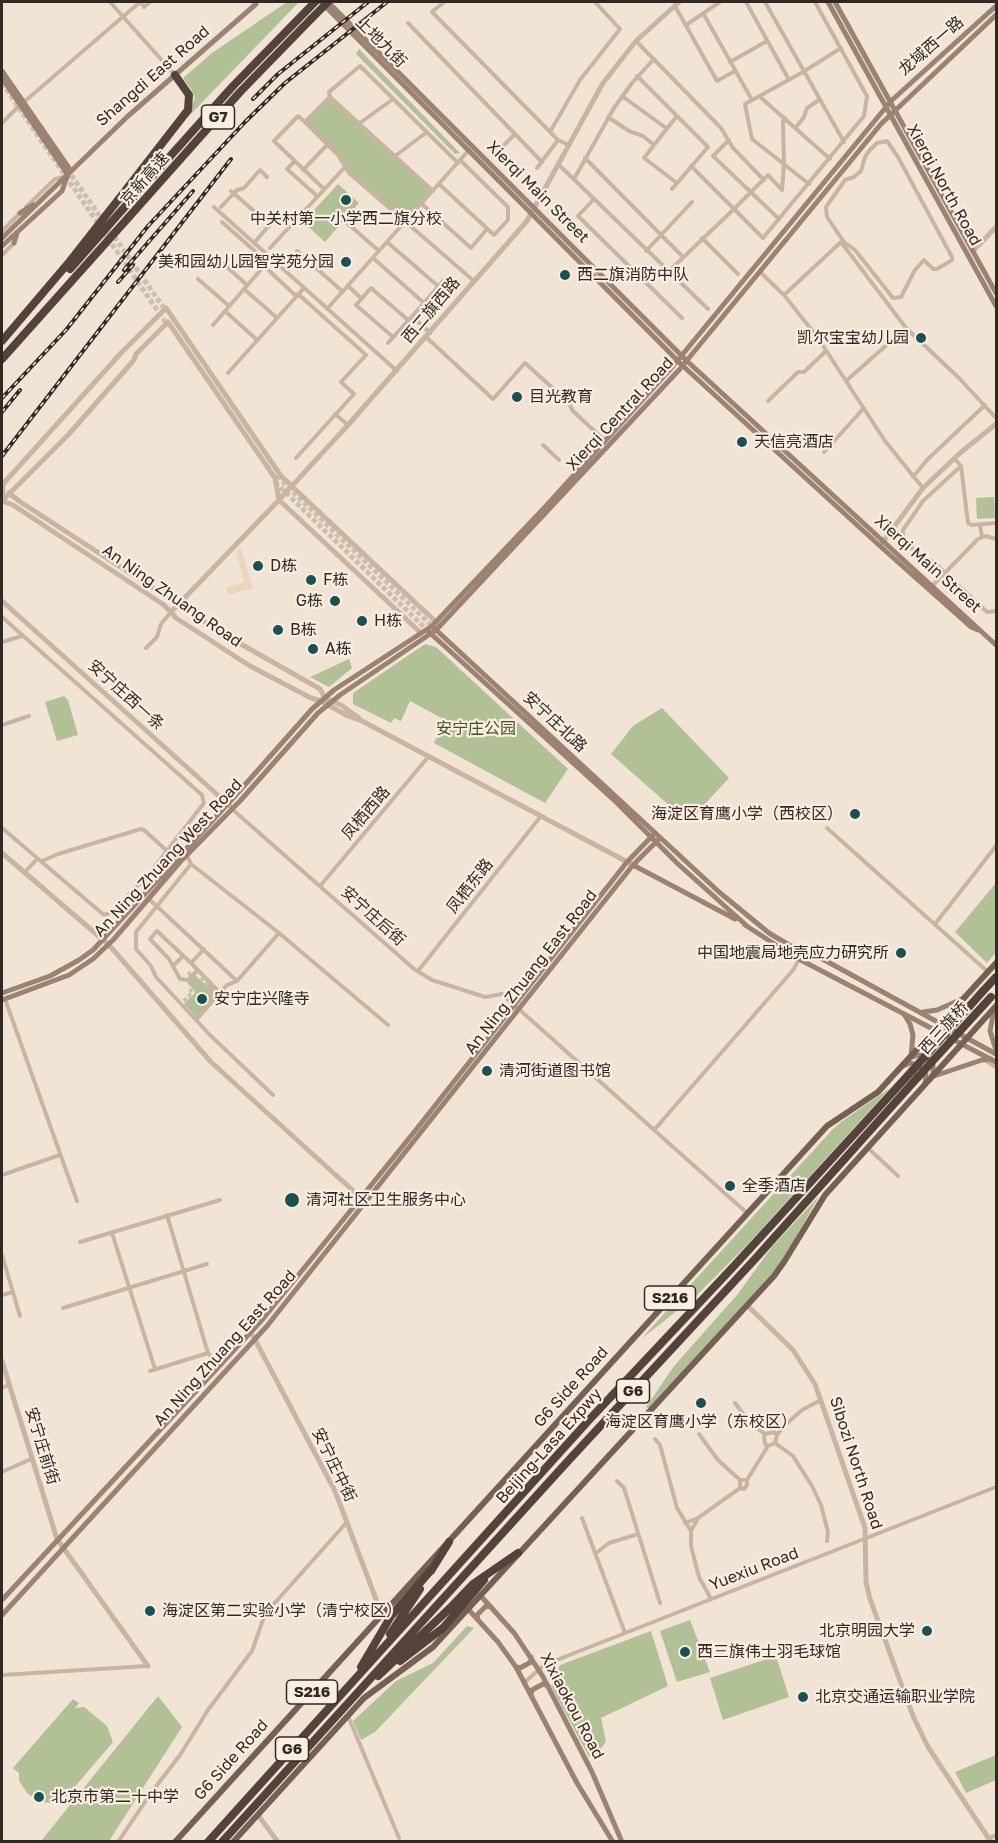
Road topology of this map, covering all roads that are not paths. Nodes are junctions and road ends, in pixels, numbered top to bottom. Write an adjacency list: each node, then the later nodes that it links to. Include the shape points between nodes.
1 (110, 2): 20 (street)
2 (140, 2): 3 (street, via 144,7); 20 (street)
3 (150, 2)
4 (315, 2): 160 (highway, 京新高速 / G7, bridge, via 233,86)
5 (321, 2): 42 (main road, 上地九街)
6 (328, 2): 100 (main road, Xierqi Main Street); 163 (highway, 京新高速 / G7, bridge, via 240,92)
7 (444, 2): 56 (street, via 432,12)
8 (595, 2): 56 (street, via 620,29 580,80)
9 (720, 2): 18 (street)
10 (746, 2): 23 (street)
11 (765, 2): 30 (street)
12 (815, 2): 25 (street)
13 (828, 2): 44 (main road, Xierqi North Road)
14 (835, 2): 41 (main road, Xierqi North Road)
15 (258, 3): 31 (main road, Shangdi East Road)
16 (677, 3): 22 (street); 24 (street, 西二旗西路)
17 (996, 6): 41 (main road, 龙域西一路)
18 (704, 13): 22 (street); 27 (street)
19 (996, 15): 45 (main road, 龙域西一路)
20 (123, 17): 31 (street); 43 (street)
21 (408, 23): 57 (street)
22 (686, 25): 29 (street, via 717,81)
23 (767, 40): 27 (street); 34 (street)
24 (636, 41): 26 (street); 62 (street, 西二旗西路, via 603,83)
25 (841, 48): 30 (street); 60 (street, via 867,96 864,116)
26 (653, 60): 32 (street); 59 (street)
27 (730, 62): 29 (street)
28 (2, 71): 43 (main road)
29 (735, 71): 39 (street)
30 (803, 72): 34 (street); 40 (street)
31 (175, 75): 80 (main road, Shangdi East Road); 158 (highway, bridge, via 189,94 188,110)
32 (637, 76): 35 (street); 47 (street)
33 (2, 78): 43 (main road)
34 (789, 80): 36 (street)
35 (622, 96): 48 (street); 54 (street)
36 (759, 96): 39 (street); 49 (street)
37 (330, 97): 38 (street, via 329,92 360,66); 50 (street); 52 (street)
38 (393, 99): 52 (street); 55 (street)
39 (752, 100): 74 (street, via 745,104 752,139)
40 (819, 100): 53 (street, via 807,108); 60 (street)
41 (891, 101): 44 (main road, 龙域西一路); 45 (main road, Xierqi North Road)
42 (421, 102): 64 (main road, Xierqi Main Street)
43 (22, 104): 51 (street); 80 (main road)
44 (886, 107): 46 (main road, Xierqi North Road); 162 (main road, Xierqi Central Road)
45 (896, 110): 46 (main road, Xierqi Central Road); 121 (main road, Xierqi North Road)
46 (890, 115): 68 (main road, Xierqi Central Road); 145 (main road, Xierqi North Road)
47 (677, 116): 54 (street); 75 (street, via 708,147)
48 (608, 117): 63 (street); 67 (street)
49 (785, 118): 53 (street); 74 (street)
50 (305, 122): 61 (street); 70 (street, via 298,116 274,141)
51 (2, 123)
52 (360, 123): 66 (street)
53 (796, 127): 69 (street)
54 (666, 128): 63 (street)
55 (427, 132): 66 (street); 71 (street)
56 (550, 132): 58 (street)
57 (515, 134): 65 (street); 72 (street)
58 (558, 140): 62 (street); 72 (street)
59 (729, 140): 83 (street); 91 (street, via 712,156)
60 (844, 142): 69 (street)
61 (328, 144): 76 (street); 79 (street)
62 (569, 145): 73 (street, 西二旗西路)
63 (654, 145): 84 (street, via 644,158)
64 (469, 150): 71 (street); 100 (main road, Xierqi Main Street)
65 (497, 152)
66 (395, 156): 89 (street)
67 (585, 158): 82 (street); 110 (street)
68 (852, 158): 78 (street); 129 (main road, Xierqi Central Road)
69 (830, 159): 86 (street)
70 (295, 161): 79 (street); 92 (street, via 287,169)
71 (459, 161): 85 (street); 107 (street, via 508,207 508,220 494,235)
72 (542, 162): 77 (street)
73 (558, 164): 82 (street); 100 (street, 西二旗西路)
74 (784, 164): 83 (street, via 782,190 768,175); 86 (street)
75 (691, 166): 84 (street); 99 (street)
76 (345, 167): 87 (street); 105 (street)
77 (537, 168)
78 (863, 168): 78 (street, via 869,151 877,143 887,141 952,257 952,261 937,269 924,260 901,297 893,298 855,250 844,242 826,214 826,205 845,180)
79 (303, 170): 87 (street)
80 (69, 173): 95 (main road, Shangdi East Road); 101 (street, via 55,179); 109 (main road, Shangdi East Road, via 62,191)
81 (267, 177): 90 (street, via 260,170 244,188)
82 (574, 179): 93 (street)
83 (764, 180): 91 (street)
84 (677, 183): 88 (street)
85 (439, 184): 89 (street); 107 (street)
86 (808, 184): 102 (street)
87 (324, 189): 92 (street)
88 (672, 189)
89 (433, 191): 96 (street)
90 (232, 192): 98 (street); 115 (street, via 271,223)
91 (751, 192): 99 (street); 102 (street)
92 (318, 196): 117 (street)
93 (594, 199): 120 (street); 151 (street, via 578,216)
94 (692, 202): 110 (street)
95 (37, 204): 101 (main road); 111 (main road, Shangdi East Road)
96 (422, 204): 105 (street); 107 (street, via 471,248)
97 (214, 207): 115 (street)
98 (221, 207)
99 (734, 208): 102 (street, via 763,238); 112 (street)
100 (533, 211): 132 (street, 西二旗西路); 162 (main road, Xierqi Main Street)
101 (20, 213): 108 (street)
102 (779, 219)
103 (222, 222): 127 (street)
104 (346, 222): 119 (street)
105 (405, 223): 113 (street); 132 (street)
106 (996, 227): 121 (street)
107 (487, 229)
108 (2, 231)
109 (18, 231): 114 (main road); 116 (main road, Shangdi East Road)
110 (661, 235): 120 (street); 123 (street)
111 (2, 238)
112 (702, 238): 123 (street); 130 (street)
113 (387, 242): 119 (street); 135 (street)
114 (14, 243): 122 (street)
115 (254, 243): 124 (street)
116 (2, 246)
117 (270, 248)
118 (297, 251): 138 (street)
119 (380, 251): 125 (street)
120 (646, 251): 128 (street)
121 (973, 251): 139 (main road, Xierqi North Road)
122 (2, 255)
123 (683, 256): 128 (street)
124 (272, 258): 127 (street); 137 (street)
125 (373, 258): 134 (street); 143 (street)
126 (219, 260): 136 (street)
127 (265, 265): 136 (street); 140 (street)
128 (668, 272): 147 (street)
129 (760, 273): 141 (street); 164 (main road, Xierqi Central Road)
130 (738, 274)
131 (198, 279): 144 (street)
132 (474, 280): 154 (street, 西二旗西路)
133 (443, 281): 135 (street)
134 (348, 286): 138 (street); 142 (street)
135 (438, 286): 143 (street)
136 (246, 287): 144 (street); 149 (street)
137 (304, 288): 140 (street); 146 (street)
138 (342, 292): 146 (street)
139 (996, 294)
140 (297, 295): 149 (street); 171 (street, via 366,355 341,382 354,394)
141 (784, 295): 153 (street, via 841,242); 161 (street)
142 (362, 299): 150 (street, via 371,288); 156 (street, via 356,305)
143 (424, 303): 150 (street)
144 (229, 306): 148 (street)
145 (996, 306)
146 (327, 309): 165 (street)
147 (708, 309)
148 (225, 311): 152 (street); 157 (street)
149 (276, 317): 157 (street)
150 (410, 318): 154 (street); 156 (street)
151 (682, 318)
152 (213, 325)
153 (906, 328): 167 (street); 169 (street)
154 (428, 335): 165 (street, 西二旗西路); 175 (street, via 493,399 525,363)
155 (183, 337): 183 (street, via 281,476); 185 (street, via 168,322 135,354 134,360 69,434); 186 (street, via 275,478); 187 (street, via 166,308 3,484)
156 (393, 337): 159 (street)
157 (256, 340): 166 (street)
158 (2, 341)
159 (388, 343)
160 (2, 346)
161 (826, 351): 167 (street); 168 (street)
162 (680, 358): 164 (main road, Xierqi Main Street); 175 (main road, Xierqi Central Road)
163 (2, 359)
164 (685, 364): 175 (main road, Xierqi Central Road); 192 (main road, Xierqi Main Street)
165 (397, 371): 174 (street, 西二旗西路)
166 (228, 373)
167 (846, 381): 170 (street)
168 (768, 401)
169 (985, 405): 172 (street); 182 (street)
170 (864, 408): 177 (street); 182 (street)
171 (336, 414): 174 (street); 178 (street)
172 (996, 418)
173 (996, 424): 179 (street)
174 (348, 425): 183 (street, 西二旗西路)
175 (608, 444): 200 (main road, Xierqi Central Road)
176 (543, 445): 180 (street)
177 (824, 452)
178 (296, 458)
179 (954, 458): 181 (street); 184 (street)
180 (559, 460)
181 (961, 466): 189 (street, via 967,520 971,525); 193 (street, via 924,501 902,533 907,545)
182 (913, 477): 184 (street)
183 (293, 485): 186 (street, 西二旗西路); 200 (street)
184 (923, 489): 192 (street)
185 (9, 493): 187 (street); 196 (street, An Ning Zhuang Road)
186 (279, 500): 196 (street, 西二旗西路); 201 (street)
187 (2, 501): 198 (street, An Ning Zhuang Road, via 14,505)
188 (996, 523): 189 (street)
189 (980, 525): 190 (street)
190 (982, 537): 191 (street); 193 (street)
191 (996, 539)
192 (882, 544): 194 (main road, Xierqi Main Street); 202 (main road, Xierqi Main Street)
193 (944, 573): 194 (street); 197 (street, via 987,612)
194 (932, 586): 202 (main road, Xierqi Main Street)
195 (2, 601): 212 (street, 安宁庄西一条)
196 (178, 605): 198 (street, 西二旗西路); 207 (street, An Ning Zhuang Road, via 259,657 320,689)
197 (996, 611)
198 (171, 612): 206 (street); 207 (street, An Ning Zhuang Road, via 250,666 311,698)
199 (2, 617): 203 (street)
200 (432, 628): 201 (main road, Xierqi Central Road); 208 (main road, Xierqi Central Road); 216 (main road, 安宁庄北路)
201 (421, 633): 207 (main road, Xierqi Central Road)
202 (982, 633): 205 (main road)
203 (22, 636): 204 (street); 218 (street, via 202,795 204,803)
204 (2, 642)
205 (996, 645)
206 (146, 648)
207 (323, 700): 208 (street, An Ning Zhuang Road); 212 (main road, Xierqi Central Road)
208 (330, 704): 211 (street, An Ning Zhuang Road); 212 (main road, An Ning Zhuang West Road)
209 (29, 716): 210 (street)
210 (2, 725)
211 (429, 756): 213 (street, An Ning Zhuang Road); 227 (street, 凤栖西路)
212 (230, 806): 220 (main road, An Ning Zhuang West Road); 222 (main road); 227 (street, 安宁庄后街)
213 (541, 816): 224 (street, An Ning Zhuang Road); 245 (street, 凤栖东路)
214 (2, 828): 221 (street)
215 (827, 828): 230 (street)
216 (656, 837): 224 (main road, An Ning Zhuang East Road); 231 (main road, via 678,864); 238 (main road, via 775,938)
217 (996, 846): 230 (street)
218 (168, 850): 222 (street); 223 (street, via 141,829); 223 (street, via 112,912 104,915)
219 (2, 853): 226 (street)
220 (187, 856): 222 (main road, An Ning Zhuang West Road); 225 (street)
221 (37, 859): 223 (street); 226 (street)
222 (178, 860): 228 (main road, An Ning Zhuang West Road); 234 (main road)
223 (42, 861)
224 (630, 863): 231 (main road, An Ning Zhuang Road); 256 (main road, An Ning Zhuang East Road)
225 (192, 864): 229 (street); 232 (street)
226 (25, 872): 234 (street)
227 (321, 885): 245 (street, 安宁庄后街)
228 (149, 899): 229 (street); 235 (main road, An Ning Zhuang West Road)
229 (158, 906): 237 (street); 260 (street, via 136,932 136,949)
230 (934, 924): 246 (street)
231 (747, 926): 240 (main road)
232 (279, 933): 248 (street); 262 (street)
233 (163, 937): 236 (street); 236 (street, via 157,931 150,939); 239 (street)
234 (104, 940): 235 (street); 254 (main road, via 70,966)
235 (109, 945): 254 (main road, An Ning Zhuang West Road, via 69,975); 279 (street, via 211,1062)
236 (156, 945): 243 (street)
237 (204, 949): 241 (street); 248 (street)
238 (803, 950): 240 (street); 257 (main road)
239 (183, 956): 241 (street); 243 (street)
240 (800, 958): 258 (main road); 274 (street)
241 (190, 963): 244 (street)
242 (996, 963): 246 (main road, G6 Side Road / S216)
243 (173, 966): 244 (street, via 180,978 188,980)
244 (198, 970): 251 (street)
245 (418, 971): 256 (street, 安宁庄后街, via 432,980 485,997 502,994)
246 (988, 972): 250 (main road, G6 Side Road / S216)
247 (996, 977): 271 (highway, 西三旗桥 / G6, bridge)
248 (237, 981): 251 (street, via 226,985)
249 (209, 986): 251 (street)
250 (975, 987): 253 (main road, G6 Side Road / S216); 255 (main road, via 973,996 981,1006)
251 (220, 994): 260 (street)
252 (993, 994): 271 (highway, 西三旗桥 / G6, bridge)
253 (967, 995): 257 (main road, via 935,1011); 259 (main road, via 966,1004 974,1015); 261 (main road, G6 Side Road / S216)
254 (3, 998): 276 (street)
255 (996, 1006): 259 (main road, S216); 266 (main road, via 990,1029)
256 (517, 1007): 274 (street); 279 (main road, An Ning Zhuang East Road); 296 (main road, An Ning Zhuang East Road)
257 (916, 1010): 261 (main road)
258 (900, 1011): 263 (main road); 267 (main road, via 908,1018 913,1032 914,1047)
259 (990, 1013): 264 (main road, S216)
260 (196, 1020): 273 (street)
261 (941, 1024): 263 (main road, G6 Side Road / S216); 264 (main road)
262 (388, 1025)
263 (936, 1030): 265 (main road); 267 (main road, G6 Side Road / S216)
264 (967, 1038): 265 (main road, S216); 266 (main road)
265 (962, 1044): 268 (main road); 272 (main road, S216)
266 (996, 1052)
267 (909, 1059): 269 (main road, G6 Side Road / S216); 272 (main road, via 925,1056 933,1065)
268 (988, 1061): 270 (street); 272 (main road, via 942,1072)
269 (902, 1067): 272 (main road, via 917,1065); 282 (main road, G6 Side Road / S216, via 872,1097 827,1126)
270 (996, 1067)
271 (915, 1074): 341 (highway, Beijing-Lasa Expwy / G6, via 589,1420); 351 (highway, Beijing-Lasa Expwy / G6, via 763,1250)
272 (928, 1081): 275 (main road, S216)
273 (273, 1095)
274 (655, 1129): 282 (street)
275 (867, 1147): 278 (street); 292 (main road, S216, via 825,1195 784,1262)
276 (60, 1155): 277 (street); 281 (street)
277 (2, 1175)
278 (897, 1176)
279 (360, 1197): 295 (main road, An Ning Zhuang East Road)
280 (220, 1200): 283 (street)
281 (77, 1202)
282 (747, 1214): 326 (main road, G6 Side Road / S216)
283 (167, 1215): 284 (street); 288 (street)
284 (112, 1233): 285 (street); 289 (street)
285 (80, 1242)
286 (2, 1255): 290 (street)
287 (207, 1264): 288 (street)
288 (184, 1271): 289 (street); 297 (street)
289 (129, 1287): 293 (street); 297 (street, via 152,1370)
290 (13, 1292): 291 (street); 294 (street)
291 (2, 1296)
292 (747, 1305): 302 (street, Sibozi North Road, via 798,1356); 328 (main road, S216)
293 (63, 1308)
294 (20, 1316)
295 (250, 1332): 296 (street, 安宁庄中街); 299 (main road, An Ning Zhuang East Road)
296 (254, 1338): 319 (street, 安宁庄中街, via 334,1491); 327 (main road, An Ning Zhuang East Road)
297 (208, 1353): 299 (street)
298 (2, 1361): 300 (street, 安宁庄前街)
299 (220, 1366): 324 (main road, An Ning Zhuang East Road)
300 (9, 1386): 301 (street); 310 (street, 安宁庄前街)
301 (2, 1388)
302 (822, 1400): 306 (street, via 802,1410); 323 (street, Sibozi North Road)
303 (735, 1403): 305 (street, via 750,1423)
304 (699, 1434): 312 (street, via 718,1460)
305 (765, 1434): 306 (street); 309 (street)
306 (777, 1435): 308 (street)
307 (656, 1439): 320 (street, via 677,1508)
308 (775, 1443): 309 (street); 325 (street, via 793,1456 812,1486 821,1504)
309 (768, 1446): 313 (street)
310 (31, 1459): 311 (street); 324 (street, 安宁庄前街)
311 (2, 1472)
312 (740, 1480): 313 (street); 316 (street)
313 (747, 1480): 316 (street, via 747,1485)
314 (617, 1481): 322 (street, via 624,1488)
315 (996, 1487): 323 (street, Yuexiu Road)
316 (740, 1488): 318 (street)
317 (582, 1518): 329 (street)
318 (698, 1518): 320 (street); 321 (street)
319 (346, 1522): 338 (street, 安宁庄中街); 357 (street, via 265,1614 252,1651)
320 (686, 1523): 321 (street)
321 (691, 1531): 332 (street, via 694,1561)
322 (638, 1534): 329 (street, via 609,1543); 334 (street)
323 (866, 1537): 332 (street, Yuexiu Road); 356 (street, Sibozi North Road, via 870,1599 913,1716 928,1747)
324 (57, 1539): 327 (street, 安宁庄前街); 333 (main road, An Ning Zhuang East Road)
325 (827, 1541)
326 (449, 1542): 330 (highway); 338 (main road, G6 Side Road / S216)
327 (63, 1547): 337 (main road, An Ning Zhuang East Road); 343 (street)
328 (519, 1553): 331 (main road, S216); 351 (highway, via 472,1584)
329 (596, 1553): 340 (street)
330 (432, 1569): 341 (highway); 347 (highway, via 391,1616)
331 (480, 1595): 335 (main road, Xixiaokou Road); 336 (main road, S216)
332 (711, 1599): 340 (street, Yuexiu Road)
333 (2, 1600)
334 (660, 1604)
335 (491, 1607): 339 (main road, via 486,1606); 342 (main road, Xixiaokou Road)
336 (468, 1609): 339 (main road, Xixiaokou Road); 352 (main road, S216, via 427,1653 372,1691)
337 (2, 1615)
338 (382, 1615): 358 (main road, G6 Side Road / S216)
339 (478, 1620): 344 (main road, Xixiaokou Road)
340 (626, 1633): 345 (street, Yuexiu Road)
341 (375, 1656): 347 (highway, Beijing-Lasa Expwy / G6)
342 (531, 1657): 344 (main road, via 530,1662); 345 (main road, Xixiaokou Road)
343 (148, 1666): 346 (street)
344 (516, 1667): 348 (main road, Xixiaokou Road)
345 (538, 1669): 348 (street, Yuexiu Road); 349 (main road, Xixiaokou Road)
346 (2, 1675)
347 (351, 1682): 359 (highway, Beijing-Lasa Expwy / G6)
348 (525, 1682): 350 (main road, Xixiaokou Road)
349 (548, 1686): 350 (main road, via 532,1690); 364 (main road, Xixiaokou Road, via 589,1764)
350 (531, 1695): 363 (main road, Xixiaokou Road)
351 (347, 1703): 360 (highway, Beijing-Lasa Expwy / G6)
352 (348, 1716): 353 (main road, S216); 355 (street)
353 (258, 1815): 361 (main road, S216); 362 (street)
354 (996, 1834): 356 (street)
355 (399, 1838)
356 (990, 1840)
357 (118, 1842)
358 (175, 1842)
359 (208, 1842)
360 (222, 1842)
361 (233, 1842)
362 (278, 1842)
363 (613, 1842)
364 (622, 1842)

